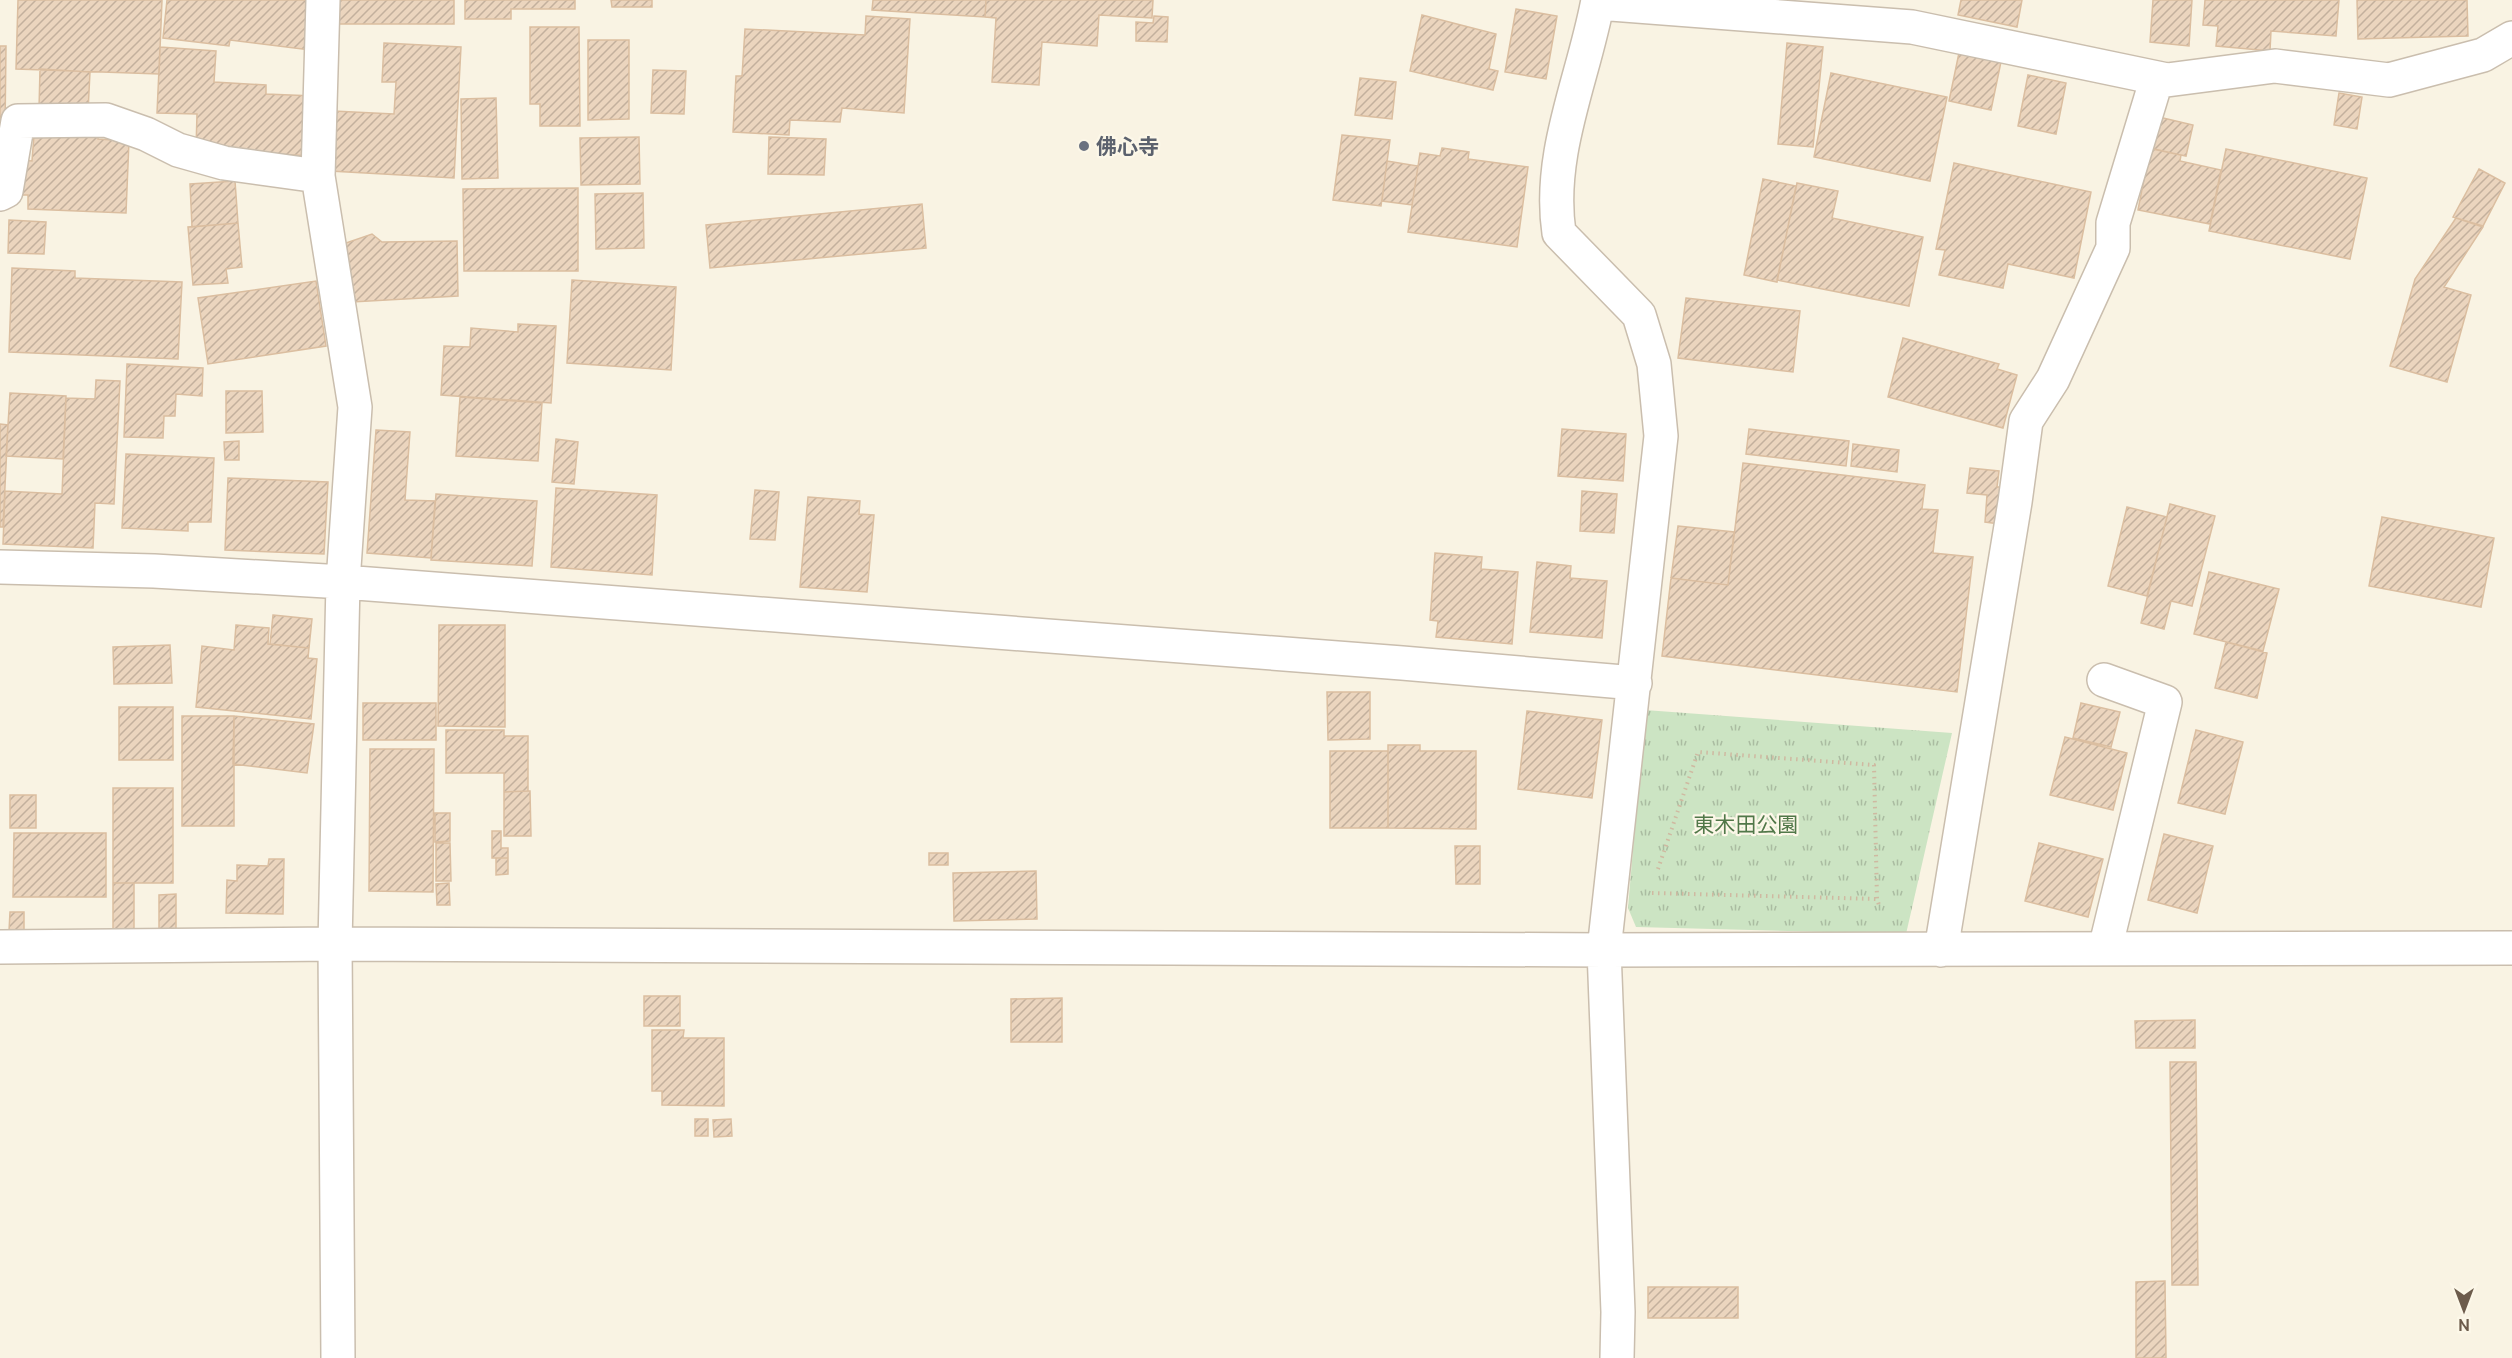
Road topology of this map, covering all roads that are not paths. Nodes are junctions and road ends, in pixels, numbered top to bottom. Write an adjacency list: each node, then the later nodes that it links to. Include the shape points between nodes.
1 (323, 0): 5 (street)
2 (1598, 2): 4 (street, via 1912,27); 10 (street, via 1556,171 1556,216 1559,233 1639,315 1654,363 1661,436)
3 (2512, 38): 4 (street, via 2483,55 2389,80 2275,66 2167,80)
4 (2157, 78): 16 (street, via 2113,223 2113,248 2053,379 2026,421)
5 (318, 176): 6 (street, via 224,163 178,150 106,120 18,121 6,191); 8 (street, via 355,407)
6 (0, 194)
7 (0, 567): 8 (street)
8 (343, 582): 10 (street); 11 (street)
9 (2104, 681): 14 (street, via 2164,702)
10 (1635, 683): 15 (street)
11 (335, 944): 12 (street); 15 (street); 17 (street)
12 (0, 947)
13 (2512, 948): 14 (street)
14 (2104, 949): 16 (street)
15 (1605, 950): 16 (street); 18 (street)
16 (1941, 950)
17 (338, 1358)
18 (1617, 1358)

